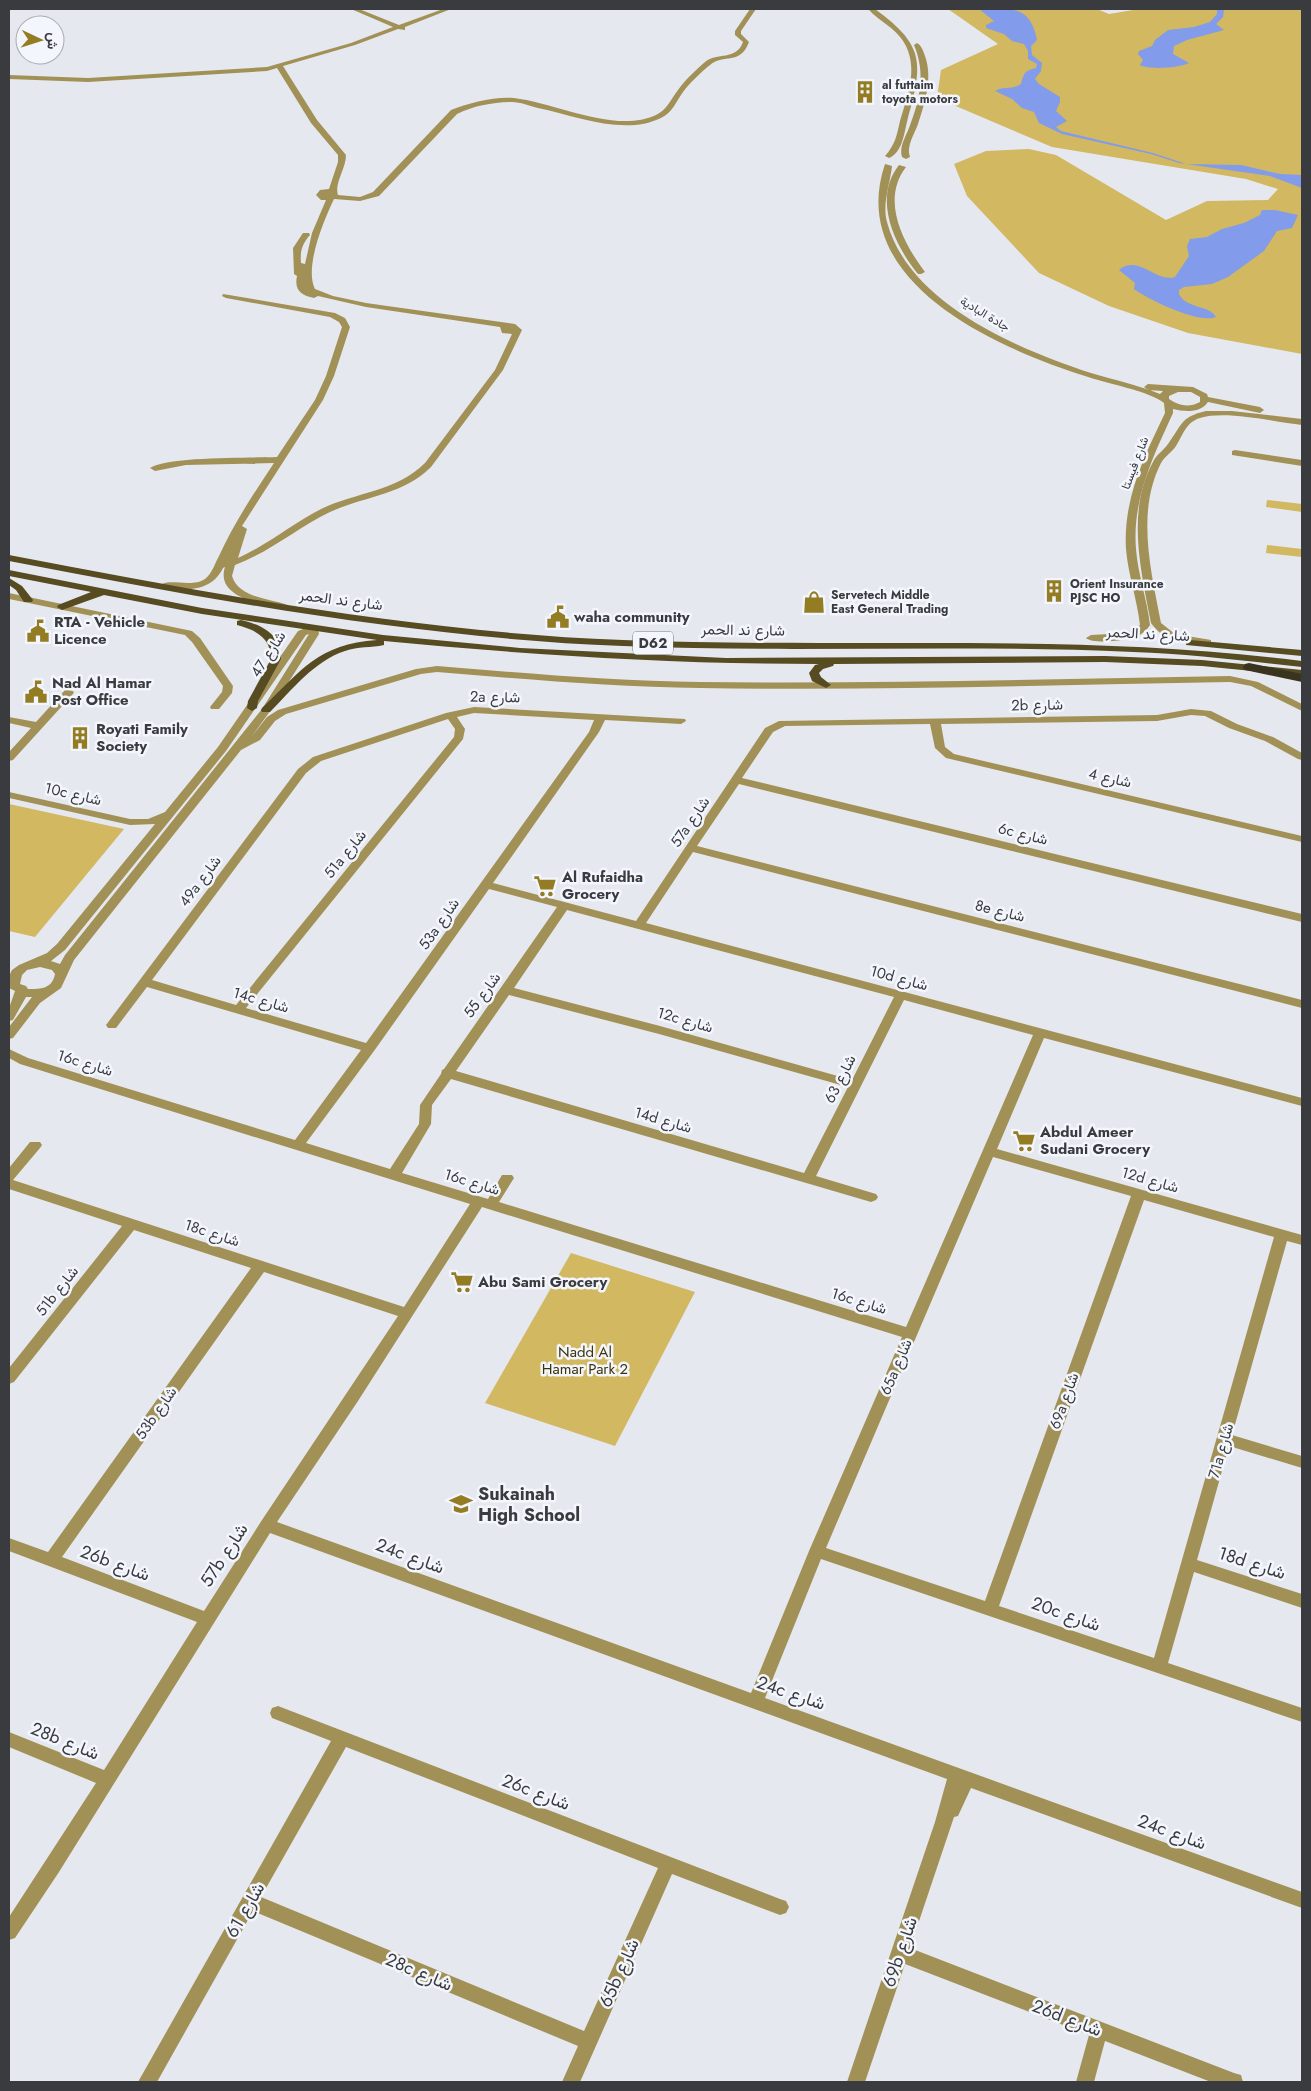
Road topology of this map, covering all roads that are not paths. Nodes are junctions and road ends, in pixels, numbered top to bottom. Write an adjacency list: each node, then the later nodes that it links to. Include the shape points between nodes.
1 (354, 9): 8 (street)
2 (362, 9): 8 (street)
3 (448, 9): 8 (street)
4 (454, 9): 8 (street)
5 (753, 9): 15 (street, via 738,31 746,42 745,49 735,56 709,62 681,90 672,106 655,118 636,123 607,121 513,100 470,105 454,112 376,194 356,199)
6 (871, 9): 11 (street, via 906,40 916,69 916,84 909,108 895,150)
7 (880, 9): 12 (street, via 913,39 925,67 925,84 904,150)
8 (405, 27): 9 (street)
9 (277, 69): 10 (street, via 88,80); 15 (street, via 304,117 336,156)
10 (9, 77)
11 (889, 156): 12 (street); 13 (street, جادة البادية, via 881,162)
12 (906, 157): 14 (street, جادة البادية, via 911,163)
13 (888, 166): 14 (street); 21 (street, جادة البادية, via 881,204 886,232 901,262 934,296 983,329 1037,356)
14 (902, 168): 20 (street, جادة البادية, via 897,175 891,204 897,234 905,251 934,286 995,328 1057,357 1147,386)
15 (330, 195): 16 (street)
16 (310, 234): 18 (street, via 309,287 312,291 366,305); 18 (street, via 301,248 299,284 306,294 344,304)
17 (226, 296): 26 (street, via 332,315 345,324 325,388)
18 (506, 329): 19 (street); 19 (street, via 516,326 518,330)
19 (490, 382): 32 (street, via 417,477 334,507)
20 (1173, 390): 21 (street, via 1166,393); 22 (street, جادة البادية, via 1193,390 1201,394)
21 (1166, 401): 22 (street, جادة البادية, via 1183,408); 37 (street, شارع فيستا, via 1169,413 1136,486 1132,550)
22 (1202, 403): 23 (street); 24 (street)
23 (1302, 415)
24 (1302, 421): 39 (street, شارع فيستا, via 1224,414 1200,415 1185,423 1172,446 1158,460 1147,492 1143,512 1143,547)
25 (1235, 454): 27 (street)
26 (281, 460): 28 (street, via 186,462); 29 (street)
27 (1302, 464)
28 (155, 468)
29 (244, 519): 32 (street); 33 (street, via 227,545)
30 (9, 558): 35 (main road, شارع ند الحمر / D62)
31 (9, 562): 47 (main road, via 200,601 297,616 309,621)
32 (232, 564): 33 (street); 45 (street, via 227,576 235,591)
33 (220, 565): 35 (street, via 210,580 193,587)
34 (9, 574): 38 (main road, شارع ند الحمر / D62)
35 (124, 580): 45 (main road, شارع ند الحمر / D62)
36 (9, 581): 42 (main road)
37 (1138, 589): 39 (street); 48 (street, شارع فيستا, via 1145,622 1142,630 1130,635)
38 (109, 592): 41 (main road); 43 (main road, شارع ند الحمر / D62)
39 (1150, 594): 50 (street, شارع فيستا, via 1156,623 1162,631 1178,638)
40 (9, 596): 42 (street)
41 (80, 599): 44 (main road); 46 (main road)
42 (28, 600): 44 (street)
43 (154, 602): 47 (main road, شارع ند الحمر / D62); 62 (main road, via 163,607 243,623 271,638 276,659)
44 (62, 607): 46 (street)
45 (284, 608): 49 (main road, شارع ند الحمر / D62)
46 (82, 611): 61 (street, via 193,636 228,686 227,693)
47 (314, 628): 49 (main road, via 343,622 447,633); 51 (main road, شارع ند الحمر / D62); 62 (street, شارع 47, via 302,633); 64 (street, شارع 47, via 314,634)
48 (1091, 638): 50 (main road); 52 (main road, via 871,642)
49 (557, 639): 52 (main road, شارع ند الحمر / D62)
50 (1234, 646): 53 (main road)
51 (468, 647): 54 (main road, شارع ند الحمر / D62, via 668,659); 64 (main road, via 370,644 337,650 312,663)
52 (843, 647): 55 (main road, شارع ند الحمر / D62, via 1114,647)
53 (1302, 653)
54 (842, 661): 56 (main road, شارع ند الحمر / D62, via 1087,658); 59 (main road, via 815,671 816,680)
55 (1302, 664)
56 (1249, 667): 57 (main road, شارع ند الحمر / D62); 58 (highway)
57 (1302, 672)
58 (1302, 678)
59 (826, 684): 63 (street, via 1230,679 1254,684); 72 (street, via 635,683 428,669 282,712 271,719 256,738)
60 (69, 692): 70 (street)
61 (215, 707)
62 (252, 708): 78 (street, شارع 47)
63 (1302, 708)
64 (266, 710): 72 (street, شارع 47)
65 (450, 715): 66 (street, 2a شارع, via 481,710); 75 (street, 2a شارع); 97 (street, 51a شارع, via 460,729 459,737)
66 (601, 717): 68 (street, 2a شارع); 83 (street, 53a شارع, via 594,732)
67 (9, 720): 70 (street)
68 (681, 721)
69 (935, 721): 71 (street, 2b شارع, via 783,723); 73 (street, 2b شارع, via 1163,718 1196,712 1212,715 1262,736); 80 (street, شارع 4, via 940,748 950,756)
70 (38, 726): 74 (street)
71 (765, 735): 76 (street, 57a شارع)
72 (237, 748): 89 (street, شارع 47, via 69,958)
73 (1302, 757)
74 (9, 758)
75 (317, 759): 91 (street, 49a شارع, via 302,771)
76 (737, 780): 82 (street, 57a شارع); 85 (street, 6c شارع)
77 (9, 795): 79 (street, 10c شارع)
78 (168, 814): 79 (street, 10c شارع, via 150,822); 81 (street, شارع 47)
79 (130, 822): 81 (street, via 144,831)
80 (1302, 839)
81 (142, 846): 87 (street, شارع 47, via 61,948)
82 (691, 848): 86 (street, 57a شارع); 96 (street, 8e شارع)
83 (487, 885): 84 (street, 10d شارع); 102 (street, 53a شارع)
84 (565, 905): 86 (street, 10d شارع); 93 (street, شارع 55)
85 (1302, 918)
86 (638, 926): 95 (street, 10d شارع)
87 (31, 965): 88 (street); 89 (street, via 55,966); 90 (street)
88 (9, 966)
89 (61, 973): 94 (street, شارع 47, via 57,985)
90 (11, 977): 92 (street, via 14,986)
91 (143, 982): 97 (street, 14c شارع); 99 (street, 49a شارع)
92 (22, 989): 94 (street, via 28,994); 98 (street)
93 (506, 990): 106 (street, شارع 55); 107 (street, 12c شارع)
94 (43, 993): 101 (street)
95 (900, 995): 100 (street, 10d شارع); 107 (street, شارع 63)
96 (1302, 1004)
97 (238, 1010): 102 (street, 14c شارع)
98 (9, 1017)
99 (112, 1025)
100 (1040, 1033): 108 (street, 10d شارع); 111 (street, 65a شارع)
101 (9, 1035)
102 (370, 1048): 110 (street, 53a شارع)
103 (9, 1053): 105 (street, 16c شارع)
104 (9, 1060): 105 (street, 16c شارع)
105 (24, 1061): 110 (street, 16c شارع)
106 (446, 1073): 112 (street, شارع 55, via 426,1105 425,1124); 115 (street, 14d شارع)
107 (855, 1085): 115 (street, شارع 63)
108 (1302, 1102)
109 (35, 1145): 113 (street)
110 (298, 1145): 112 (street, 16c شارع)
111 (989, 1151): 117 (street, 12d شارع); 125 (street, 65a شارع)
112 (394, 1174): 119 (street, 16c شارع)
113 (9, 1177)
114 (507, 1178): 119 (street, 57b شارع)
115 (808, 1178): 118 (street, 14d شارع)
116 (9, 1184): 120 (street, 18c شارع)
117 (1138, 1194): 121 (street, 12d شارع); 135 (street, 69a شارع)
118 (871, 1197)
119 (485, 1203): 124 (street, 57b شارع); 125 (street, 16c شارع)
120 (130, 1224): 123 (street, 18c شارع); 126 (street, 51b شارع)
121 (1282, 1234): 122 (street, 12d شارع); 127 (street, 71a شارع)
122 (1302, 1240)
123 (261, 1265): 124 (street, 18c شارع); 132 (street, 53b شارع)
124 (406, 1313): 129 (street, 57b شارع)
125 (910, 1334): 131 (street, 65a شارع)
126 (9, 1378)
127 (1224, 1438): 128 (street); 133 (street, 71a شارع)
128 (1302, 1462)
129 (267, 1526): 136 (street, 57b شارع); 138 (street, 24c شارع)
130 (9, 1544): 132 (street, 26b شارع)
131 (817, 1551): 135 (street, 20c شارع); 138 (street, 65a شارع)
132 (51, 1560): 136 (street, 26b شارع)
133 (1189, 1564): 134 (street, 18d شارع); 137 (street, 71a شارع)
134 (1302, 1601)
135 (990, 1609): 137 (street, 20c شارع)
136 (207, 1619): 144 (street, 57b شارع)
137 (1158, 1667): 140 (street, 20c شارع)
138 (755, 1702): 143 (street, 24c شارع)
139 (278, 1713): 141 (street, 26c شارع)
140 (1302, 1716)
141 (342, 1738): 145 (street, 26c شارع); 147 (street, شارع 61)
142 (9, 1739): 144 (street, 28b شارع)
143 (962, 1777): 146 (street, 24c شارع); 150 (street, 69b شارع)
144 (106, 1779): 149 (street, 57b شارع)
145 (668, 1864): 148 (street, 26c شارع); 152 (street, 65b شارع)
146 (1302, 1900)
147 (250, 1901): 152 (street, 28c شارع); 153 (street, شارع 61)
148 (780, 1908)
149 (9, 1932)
150 (900, 1953): 151 (street, 26d شارع); 155 (street, 69b شارع)
151 (1099, 2030): 156 (street); 157 (street, 26d شارع)
152 (588, 2042): 154 (street, 65b شارع)
153 (149, 2082)
154 (571, 2082)
155 (856, 2082)
156 (1085, 2082)
157 (1234, 2082)

